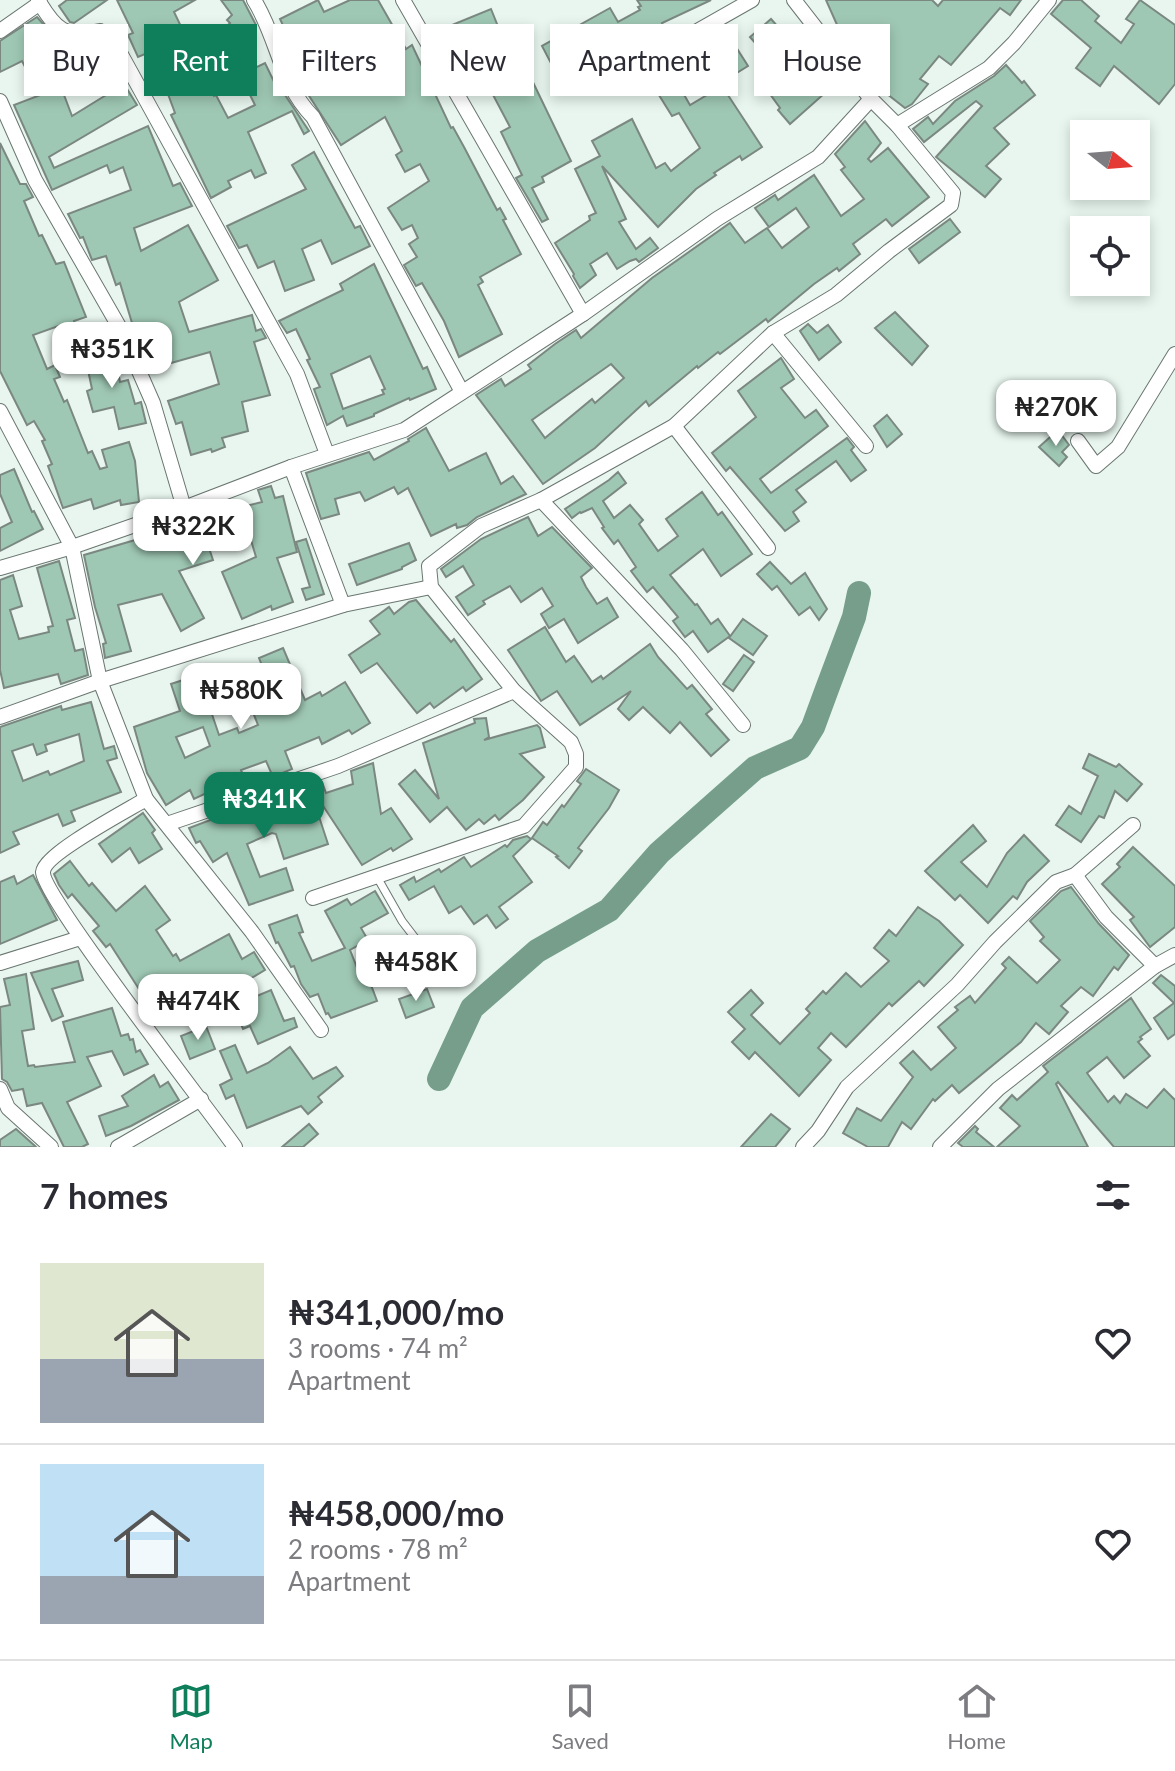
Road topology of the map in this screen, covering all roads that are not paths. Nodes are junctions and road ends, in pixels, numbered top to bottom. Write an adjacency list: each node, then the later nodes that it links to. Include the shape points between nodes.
1 (254, 0): 15 (street, via 268,22 291,90 313,117)
2 (403, 0): 12 (street)
3 (752, 0): 7 (street)
4 (794, 0): 9 (street)
5 (1049, 0): 11 (street, via 989,68)
6 (39, 1): 8 (street); 20 (street, via 55,26 66,32 100,31 113,40 297,374)
7 (710, 24)
8 (0, 31)
9 (871, 99): 11 (street); 12 (street, via 818,157 717,219)
10 (0, 101): 23 (street, via 35,180 121,330 153,403)
11 (897, 125): 13 (street, via 953,193 951,205 836,295)
12 (583, 314): 15 (street)
13 (773, 333): 17 (street); 19 (street)
14 (1175, 354): 18 (street, via 1118,447 1096,466)
15 (462, 392): 20 (street, via 404,430)
16 (0, 411): 24 (street)
17 (674, 426): 22 (street); 25 (street)
18 (1078, 441)
19 (866, 446)
20 (327, 454): 21 (street)
21 (291, 467): 23 (street); 28 (street)
22 (541, 500): 27 (street, via 481,526 429,566); 32 (street, via 682,650)
23 (184, 508): 24 (street)
24 (72, 547): 26 (street); 29 (street)
25 (768, 548)
26 (0, 568)
27 (431, 587): 28 (street); 30 (street)
28 (343, 605): 29 (street)
29 (100, 681): 31 (street); 33 (street)
30 (514, 691): 34 (street, via 338,766); 37 (street, via 571,742 576,767 524,826)
31 (0, 717)
32 (743, 725)
33 (146, 799): 34 (street); 39 (street, via 47,863 43,872 48,889)
34 (167, 824): 44 (street)
35 (1133, 825): 36 (street)
36 (1075, 875): 42 (street, via 1106,917); 50 (street, via 1056,882 957,985 847,1087)
37 (377, 877): 38 (street); 43 (lane)
38 (313, 898)
39 (80, 938): 41 (street); 46 (street)
40 (1175, 955): 42 (street)
41 (0, 963)
42 (1155, 966): 51 (street, via 998,1089)
43 (441, 978)
44 (321, 1030)
45 (0, 1089): 47 (street, via 8,1108)
46 (201, 1099): 48 (street); 49 (street)
47 (51, 1147)
48 (118, 1147)
49 (235, 1147)
50 (803, 1147)
51 (940, 1147)

